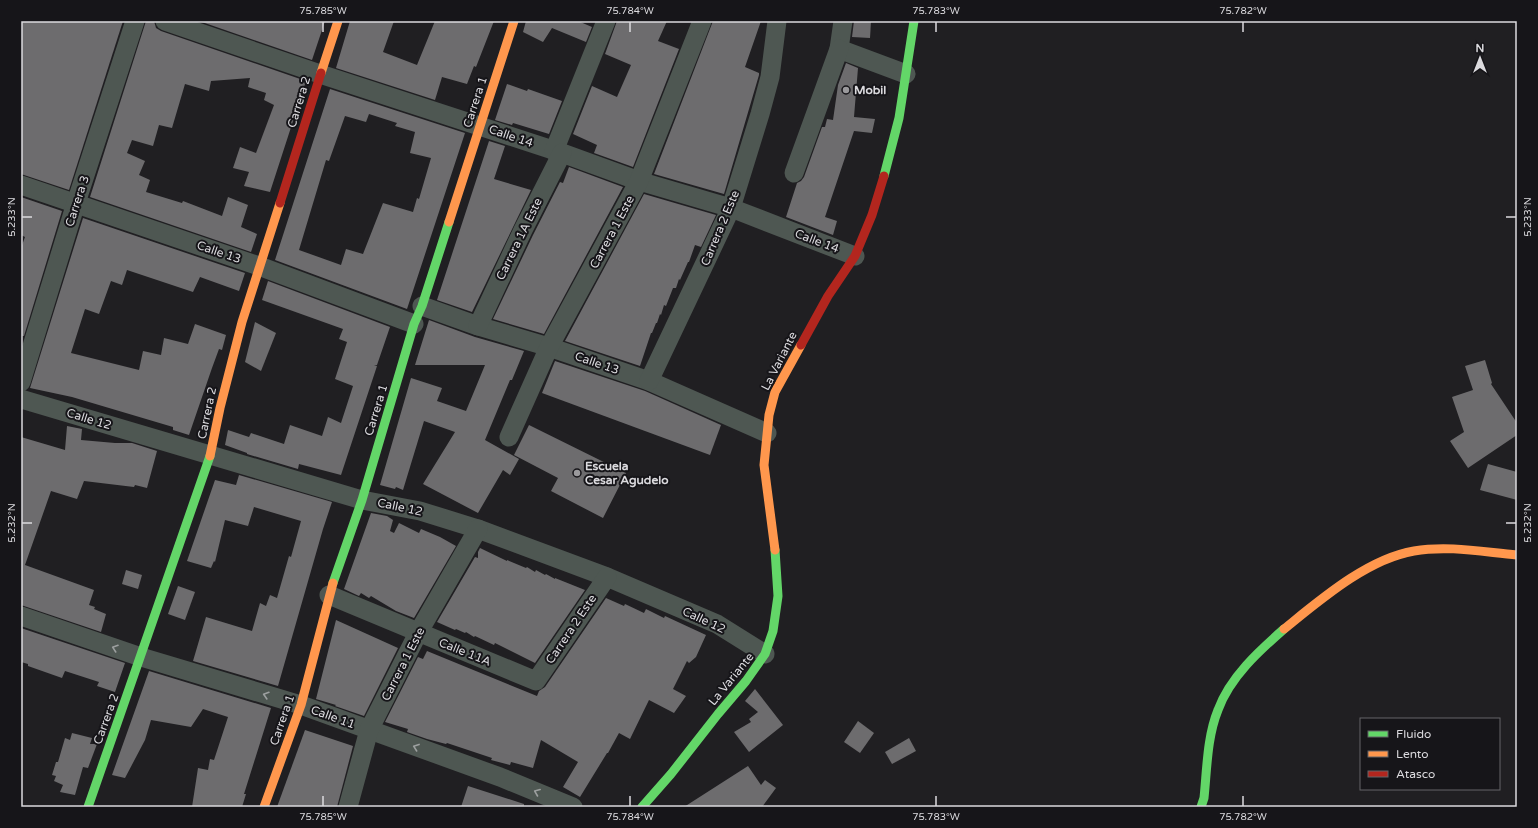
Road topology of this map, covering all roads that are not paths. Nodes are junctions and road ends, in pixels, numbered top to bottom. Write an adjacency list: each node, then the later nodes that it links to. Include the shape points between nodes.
1 (135, 21): 18 (street, Carrera 3)
2 (166, 21): 11 (street, Calle 14)
3 (338, 21): 11 (street, Carrera 2)
4 (514, 21): 13 (street, Carrera 1)
5 (606, 21): 14 (street, Carrera 1A Este)
6 (702, 21): 16 (street, Carrera 1 Este)
7 (777, 21): 19 (street, Carrera 2 Este, via 770,77)
8 (843, 21): 10 (street)
9 (914, 21): 12 (street, La Variante)
10 (840, 49): 12 (street); 15 (street)
11 (320, 74): 13 (street, Calle 14); 21 (street, Carrera 2)
12 (906, 74): 20 (street, La Variante, via 899,118 882,188)
13 (480, 126): 14 (street, Calle 14); 22 (street, Carrera 1)
14 (558, 152): 16 (street, Calle 14); 24 (street, Carrera 1A Este)
15 (794, 173)
16 (639, 181): 19 (street, Calle 14); 25 (street, Carrera 1 Este)
17 (21, 185): 18 (street, Calle 13)
18 (76, 203): 21 (street, Calle 13); 27 (street, Carrera 3)
19 (731, 208): 20 (street, Calle 14); 26 (street, Carrera 2 Este)
20 (855, 256): 29 (street, La Variante, via 828,296 775,392)
21 (259, 266): 23 (street, Calle 13); 31 (street, Carrera 2, via 240,329)
22 (422, 306): 23 (street, Carrera 1); 24 (street, Calle 13)
23 (414, 324): 32 (street, Carrera 1)
24 (478, 326): 25 (street, Calle 13)
25 (549, 347): 26 (street, Calle 13); 30 (street, Carrera 1 Este)
26 (649, 381): 29 (street, Calle 13)
27 (21, 382)
28 (21, 399): 31 (street, Calle 12)
29 (767, 433): 39 (street, La Variante, via 764,465 776,558 778,596 773,631)
30 (509, 437)
31 (210, 456): 32 (street, Calle 12); 40 (street, Carrera 2)
32 (362, 500): 33 (street, Calle 12, via 420,511); 36 (street, Carrera 1)
33 (478, 529): 35 (street, Calle 12); 38 (street, Carrera 1 Este)
34 (1517, 555): 49 (street, via 1457,550 1424,550 1400,554 1378,562 1352,577 1286,627 1253,659 1222,701 1214,720 1204,798)
35 (607, 577): 39 (street, Calle 12, via 717,624); 41 (street, Carrera 2 Este)
36 (329, 595): 38 (street, Calle 11A); 42 (street, Carrera 1)
37 (21, 616): 40 (street, Calle 11, one-way to 37)
38 (418, 633): 41 (street, Calle 11A); 43 (street, Carrera 1 Este)
39 (765, 654): 48 (street, La Variante, via 746,681)
40 (141, 657): 42 (street, Calle 11, one-way to 40); 44 (street, Carrera 2)
41 (536, 681)
42 (300, 705): 43 (street, Calle 11); 45 (street, Carrera 1)
43 (369, 730): 46 (street, Carrera 1 Este); 47 (street, Calle 11, one-way to 43, via 500,776)
44 (88, 807)
45 (264, 807)
46 (348, 807)
47 (573, 807)
48 (642, 807)
49 (1200, 807)

